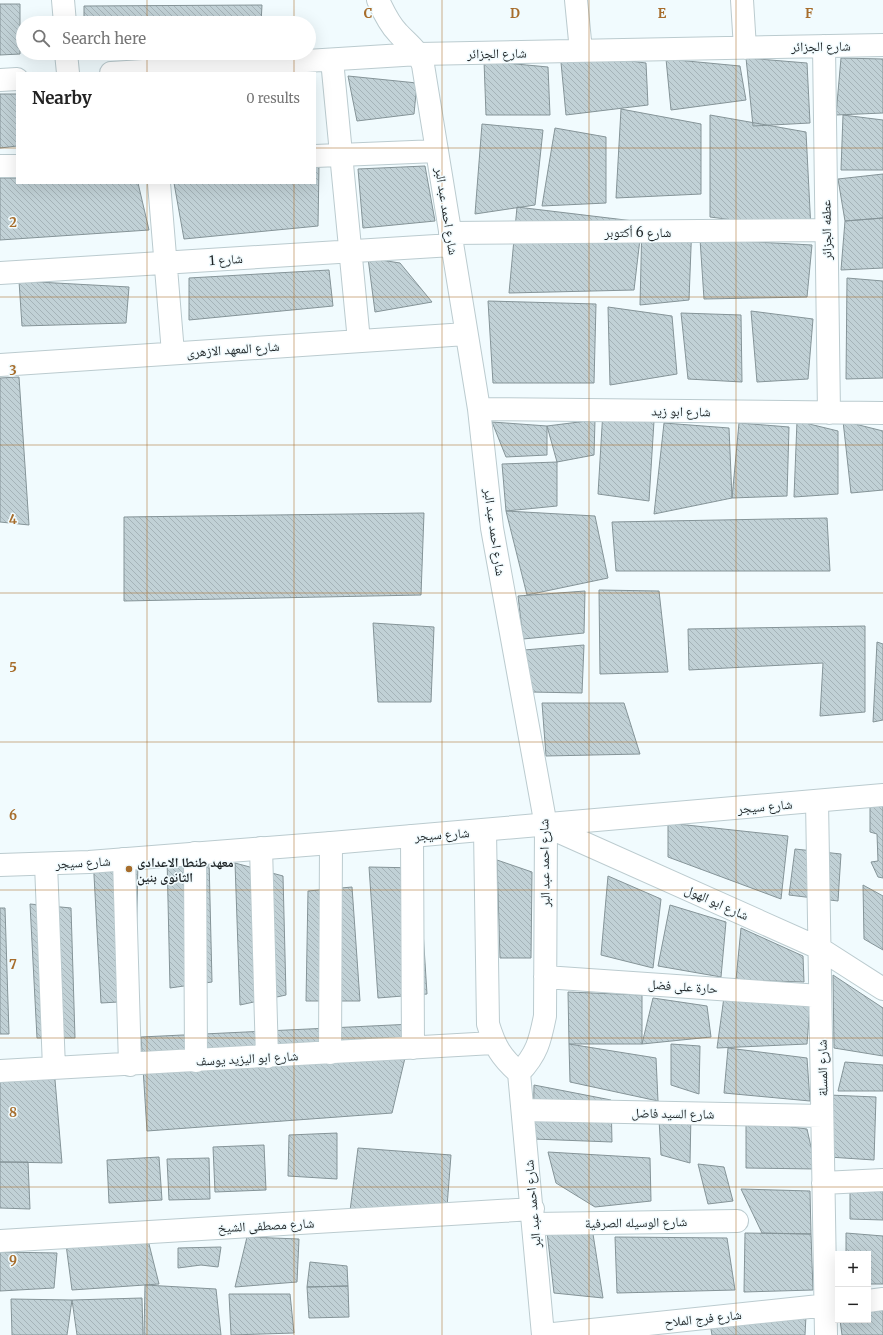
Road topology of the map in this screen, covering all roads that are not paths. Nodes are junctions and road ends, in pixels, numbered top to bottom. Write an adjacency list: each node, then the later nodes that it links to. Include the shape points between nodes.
1 (63, 0): 5 (street)
2 (378, 0): 10 (street, شارع احمد عبد البر, via 397,33)
3 (576, 0): 9 (street)
4 (742, 0): 8 (street)
5 (64, 16)
6 (883, 45): 7 (street, شارع الجزائر)
7 (824, 46): 8 (street, شارع الجزائر); 23 (street, عطفه الجزائر)
8 (745, 48): 9 (street, شارع الجزائر)
9 (581, 51): 10 (street, شارع الجزائر)
10 (419, 54): 12 (street, شارع الجزائر); 17 (street, شارع احمد عبد البر)
11 (67, 60): 13 (street)
12 (332, 60): 14 (street, شارع الجزائر); 18 (street)
13 (68, 72)
14 (150, 72)
15 (16, 79): 16 (street)
16 (0, 80)
17 (437, 151): 18 (street); 24 (street, شارع احمد عبد البر)
18 (342, 155): 19 (street); 25 (street)
19 (316, 156)
20 (0, 166): 21 (street)
21 (16, 166)
22 (159, 184): 26 (street)
23 (826, 230): 24 (street, شارع 6 أكتوبر); 33 (street, عطفه الجزائر)
24 (451, 239): 25 (street, شارع 1); 28 (street, شارع احمد عبد البر)
25 (351, 251): 26 (street, شارع 1); 29 (street)
26 (166, 263): 27 (street, شارع 1); 30 (street)
27 (0, 273)
28 (466, 334): 29 (street, شارع المعهد الازهرى); 32 (street, شارع احمد عبد البر)
29 (360, 341): 30 (street, شارع المعهد الازهرى)
30 (174, 353): 31 (street, شارع المعهد الازهرى)
31 (0, 365)
32 (479, 409): 33 (street, شارع ابو زيد); 37 (street, شارع احمد عبد البر, via 492,528)
33 (829, 413): 34 (street, شارع ابو زيد)
34 (883, 413)
35 (883, 795): 36 (street, شارع سيجر)
36 (817, 801): 37 (street, شارع سيجر); 46 (street, شارع المسلة)
37 (546, 826): 38 (street, شارع سيجر); 46 (street, شارع ابو الهول); 47 (street, شارع احمد عبد البر)
38 (485, 830): 39 (street, شارع سيجر); 50 (street, via 488,1024)
39 (412, 836): 40 (street, شارع سيجر); 51 (street)
40 (331, 843): 41 (street, شارع سيجر); 52 (street)
41 (261, 848): 42 (street, شارع سيجر); 53 (street)
42 (195, 853): 43 (street, شارع سيجر); 54 (street)
43 (124, 859): 44 (street, شارع سيجر); 55 (street)
44 (46, 864): 45 (street, شارع سيجر); 56 (street)
45 (0, 865)
46 (819, 948): 48 (street, شارع ابو الهول); 49 (street, شارع المسلة)
47 (545, 977): 49 (street, حارة على فضل); 58 (street, شارع احمد عبد البر, via 545,1016 538,1047 531,1061)
48 (883, 989)
49 (820, 996): 60 (street, شارع المسلة)
50 (493, 1043): 51 (street, شارع ابو اليزيد يوسف); 58 (street, via 504,1060)
51 (413, 1048): 52 (street, شارع ابو اليزيد يوسف)
52 (330, 1053): 53 (street, شارع ابو اليزيد يوسف)
53 (267, 1057): 54 (street, شارع ابو اليزيد يوسف)
54 (196, 1061): 55 (street, شارع ابو اليزيد يوسف)
55 (130, 1065): 56 (street, شارع ابو اليزيد يوسف)
56 (54, 1068): 57 (street, شارع ابو اليزيد يوسف)
57 (0, 1071)
58 (519, 1073): 59 (street, شارع احمد عبد البر)
59 (523, 1110): 60 (street, شارع السيد فاضل); 63 (street, شارع احمد عبد البر)
60 (822, 1116): 62 (street, شارع المسلة)
61 (883, 1180): 62 (street)
62 (823, 1183): 68 (street, شارع المسلة)
63 (534, 1216): 64 (street, شارع الوسيله الصرفية); 65 (street, شارع مصطفى الشيخ); 69 (street, شارع احمد عبد البر)
64 (737, 1221)
65 (0, 1241)
66 (883, 1300): 67 (street)
67 (871, 1301)
68 (832, 1304): 69 (street, شارع فرج الملاح); 70 (street, شارع المسلة)
69 (543, 1335)
70 (826, 1335)

